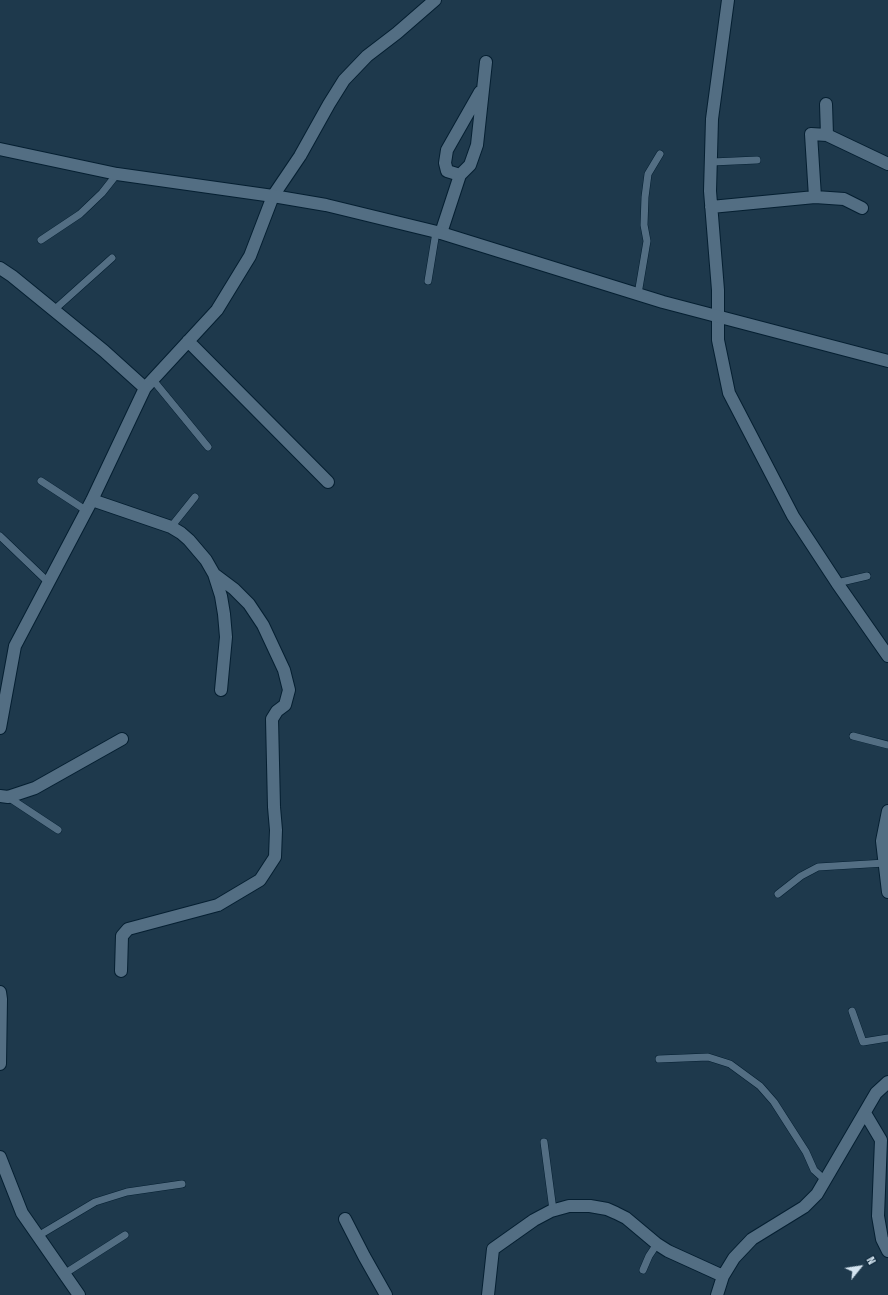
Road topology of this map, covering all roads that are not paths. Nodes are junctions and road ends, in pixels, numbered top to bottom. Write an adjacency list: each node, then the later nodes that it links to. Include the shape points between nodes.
1 (728, 0): 10 (street, via 712,119)
2 (431, 2): 14 (street, via 367,56 344,80 300,156)
3 (486, 62): 4 (street)
4 (482, 89): 13 (street, via 477,145 470,165); 13 (street, via 447,150 447,171)
5 (826, 104): 6 (street)
6 (827, 135): 11 (street); 15 (street, via 811,134)
7 (0, 149): 12 (street)
8 (660, 154): 23 (lane, via 648,174 644,224 647,241)
9 (757, 160): 10 (lane)
10 (712, 162): 16 (street)
11 (888, 164)
12 (117, 174): 14 (street); 19 (lane, via 80,214)
13 (460, 175): 18 (street)
14 (273, 196): 18 (street, via 326,205); 26 (street, via 250,256 217,310)
15 (815, 197): 16 (street); 17 (street, via 844,199)
16 (711, 207): 25 (street)
17 (862, 208)
18 (438, 233): 22 (lane); 23 (street)
19 (41, 240)
20 (112, 258): 24 (lane)
21 (0, 268): 24 (street)
22 (428, 281)
23 (638, 294): 25 (street)
24 (54, 310): 28 (street)
25 (718, 316): 27 (street); 39 (street, via 718,340 729,393 793,516)
26 (188, 341): 28 (street); 31 (street)
27 (888, 361)
28 (149, 384): 29 (lane); 33 (street)
29 (208, 447)
30 (41, 481): 33 (lane)
31 (328, 482)
32 (195, 497): 34 (lane)
33 (90, 505): 34 (street); 38 (street)
34 (171, 527): 36 (street, via 189,540)
35 (0, 536): 38 (lane)
36 (214, 574): 41 (street, via 221,596 226,637); 52 (street, via 249,604 284,670 289,690 285,705 272,719 275,857 260,880 218,906 128,929 122,936)
37 (868, 576): 39 (lane)
38 (48, 582): 42 (street, via 15,646)
39 (837, 583): 40 (street)
40 (888, 656)
41 (221, 690)
42 (0, 728)
43 (853, 736): 45 (lane)
44 (122, 739): 46 (street, via 35,788)
45 (888, 745)
46 (4, 796): 48 (lane)
47 (888, 811): 49 (street, via 882,841)
48 (58, 830)
49 (884, 863): 50 (street); 51 (lane, via 818,867 801,876)
50 (888, 892)
51 (778, 894)
52 (121, 971)
53 (0, 997): 57 (street)
54 (852, 1011): 55 (lane, via 863,1042)
55 (888, 1038)
56 (659, 1059): 62 (lane, via 708,1057 736,1068 760,1086 774,1102 806,1152 814,1170)
57 (0, 1064)
58 (888, 1082): 59 (street, via 876,1093)
59 (865, 1113): 62 (street); 69 (street, via 881,1140 878,1216 882,1239)
60 (544, 1142): 64 (lane)
61 (0, 1157): 67 (street, via 22,1213)
62 (825, 1180): 72 (street, via 817,1194 804,1207 752,1239 734,1258)
63 (182, 1184): 67 (lane, via 127,1192 95,1202)
64 (553, 1210): 68 (street, via 576,1206 607,1209 626,1218); 75 (street, via 493,1249)
65 (345, 1219): 74 (street)
66 (126, 1235): 71 (lane)
67 (38, 1236): 71 (street)
68 (657, 1244): 70 (lane); 72 (street)
69 (888, 1251)
70 (643, 1270)
71 (64, 1274): 73 (street)
72 (723, 1276): 76 (street)
73 (79, 1295)
74 (386, 1295)
75 (488, 1295)
76 (717, 1295)

